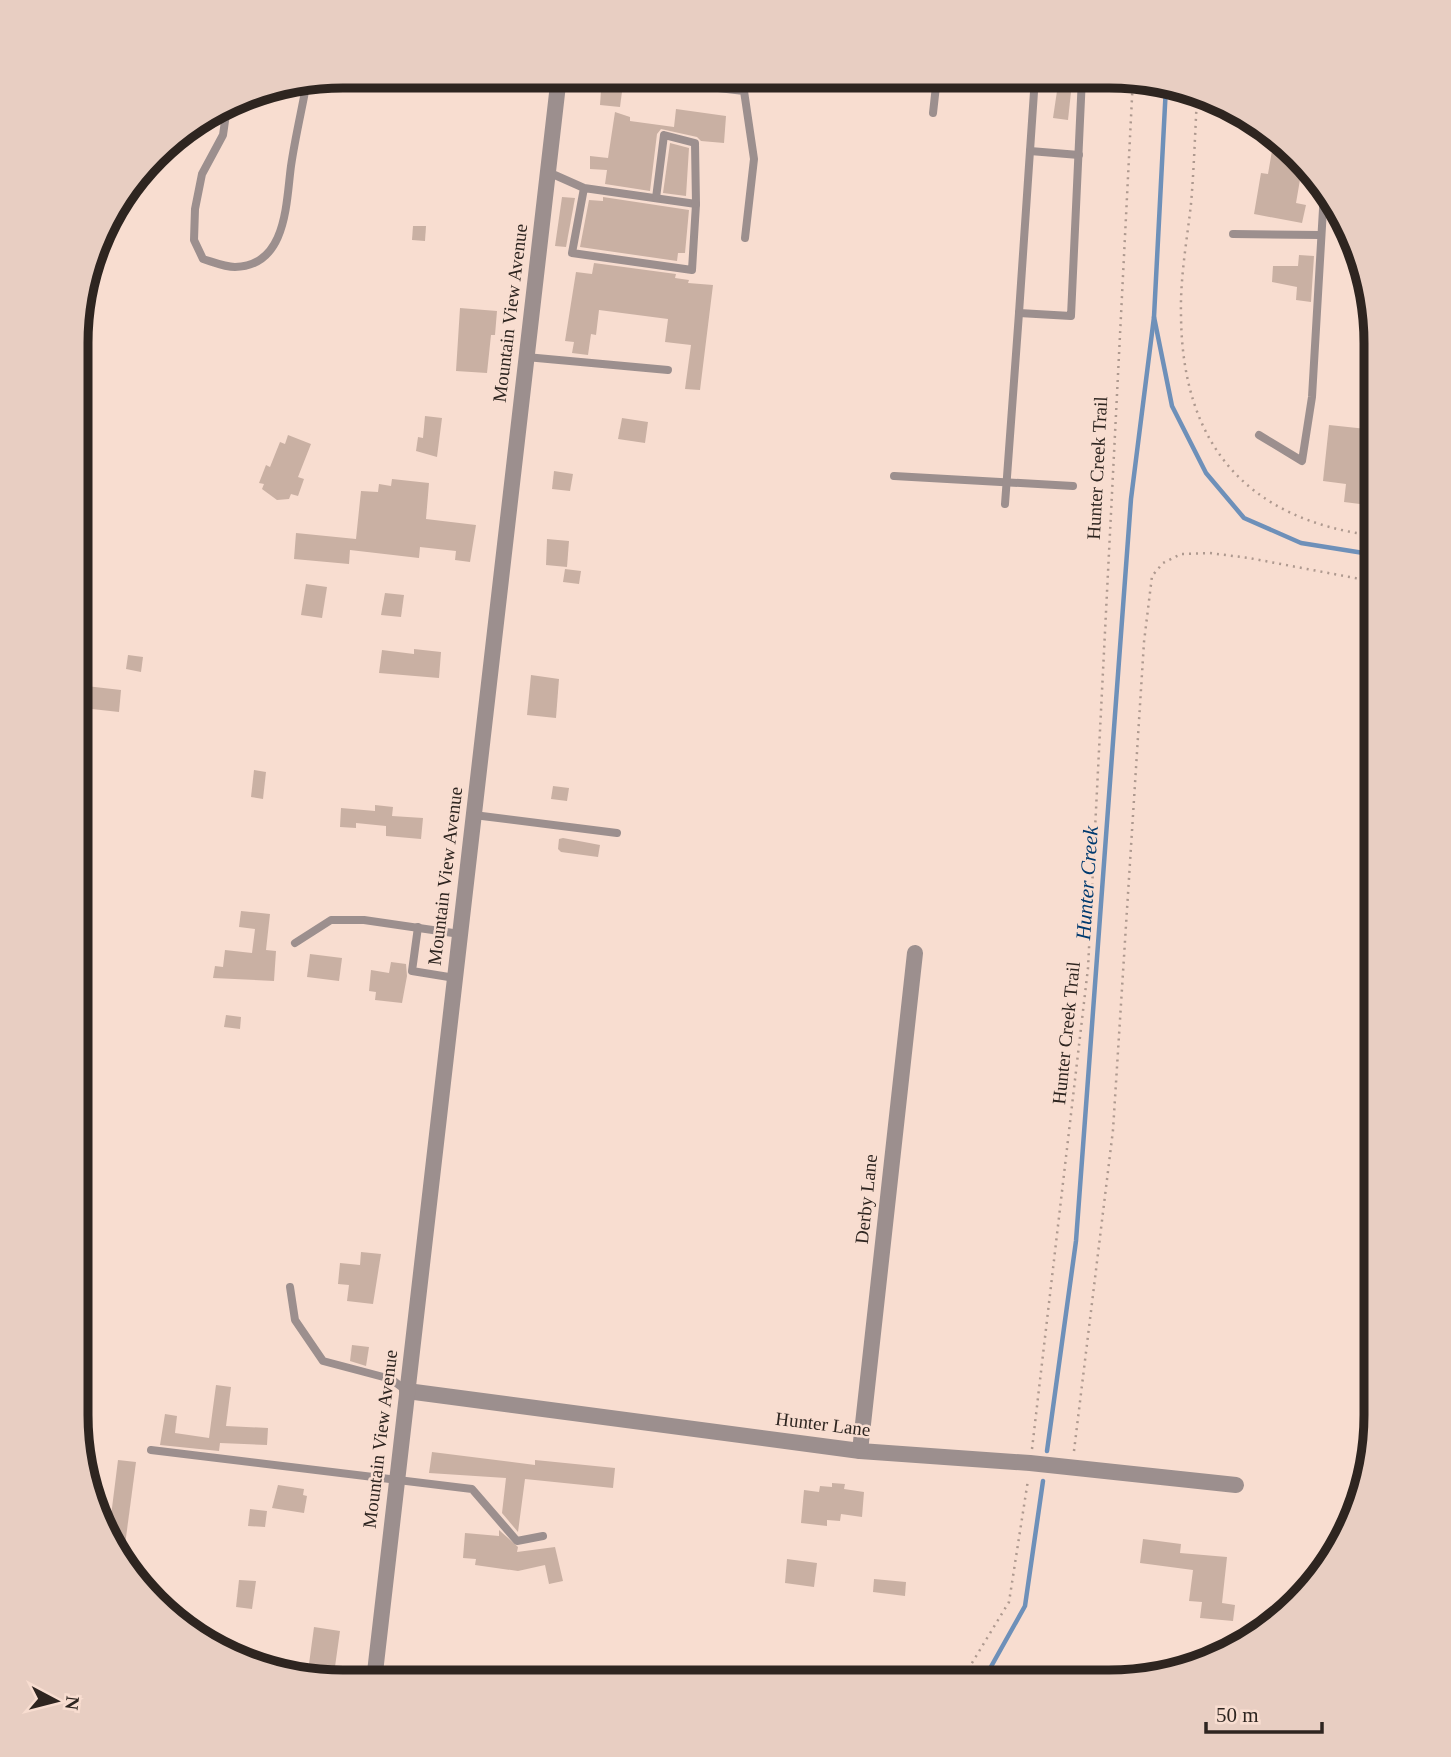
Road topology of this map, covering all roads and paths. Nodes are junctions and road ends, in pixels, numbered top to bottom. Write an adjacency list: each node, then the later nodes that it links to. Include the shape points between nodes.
1 (558, 88): 13 (street, Mountain View Avenue)
2 (718, 88): 20 (lane, via 744,91 754,159)
3 (936, 88): 9 (lane)
4 (1035, 88): 11 (lane)
5 (1082, 88): 12 (lane)
6 (1132, 89): 42 (path, Hunter Creek Trail, via 1088,968)
7 (305, 90): 10 (lane, via 287,212 276,242 259,262 234,267 204,259 194,240 202,174 223,135)
8 (1197, 103): 29 (path, via 1181,313 1191,396 1210,444 1234,474 1293,515 1315,525)
9 (933, 113)
10 (226, 116)
11 (1030, 151): 12 (lane); 21 (lane)
12 (1079, 155): 21 (lane, via 1071,316)
13 (548, 172): 14 (lane); 22 (street, Mountain View Avenue)
14 (584, 188): 15 (lane); 16 (lane, via 572,253 692,270)
15 (656, 198): 16 (lane); 16 (lane, via 664,135 695,142)
16 (696, 204)
17 (1323, 206): 19 (lane)
18 (1233, 234): 19 (lane)
19 (1321, 235): 24 (lane, via 1312,397 1302,461)
20 (746, 237)
21 (1019, 313): 26 (lane)
22 (526, 357): 23 (lane); 31 (street, Mountain View Avenue)
23 (667, 370)
24 (1259, 435)
25 (894, 476): 26 (lane)
26 (1007, 482): 27 (lane); 28 (lane)
27 (1073, 486)
28 (1005, 504)
29 (1364, 534)
30 (1364, 580): 43 (path, via 1210,553 1181,554 1163,563 1152,576 1113,1129)
31 (474, 815): 32 (lane); 34 (street, Mountain View Avenue)
32 (617, 833)
33 (418, 928): 34 (lane); 35 (lane, via 331,920); 37 (lane, via 412,971)
34 (460, 934): 37 (street, Mountain View Avenue)
35 (295, 943)
36 (915, 953): 41 (street, Derby Lane)
37 (455, 978): 39 (street, Mountain View Avenue)
38 (290, 1287): 39 (lane, via 295,1320 323,1361 391,1378)
39 (407, 1391): 41 (street, Hunter Lane); 44 (street, Mountain View Avenue)
40 (151, 1450): 44 (lane)
41 (860, 1451): 42 (street, Hunter Lane)
42 (1030, 1463): 43 (street, Hunter Lane); 48 (path, Hunter Creek Trail, via 1009,1602)
43 (1073, 1468): 45 (street, Hunter Lane)
44 (397, 1478): 46 (lane, via 472,1489 517,1541); 47 (street, Mountain View Avenue)
45 (1236, 1485)
46 (543, 1536)
47 (375, 1670)
48 (968, 1670)

